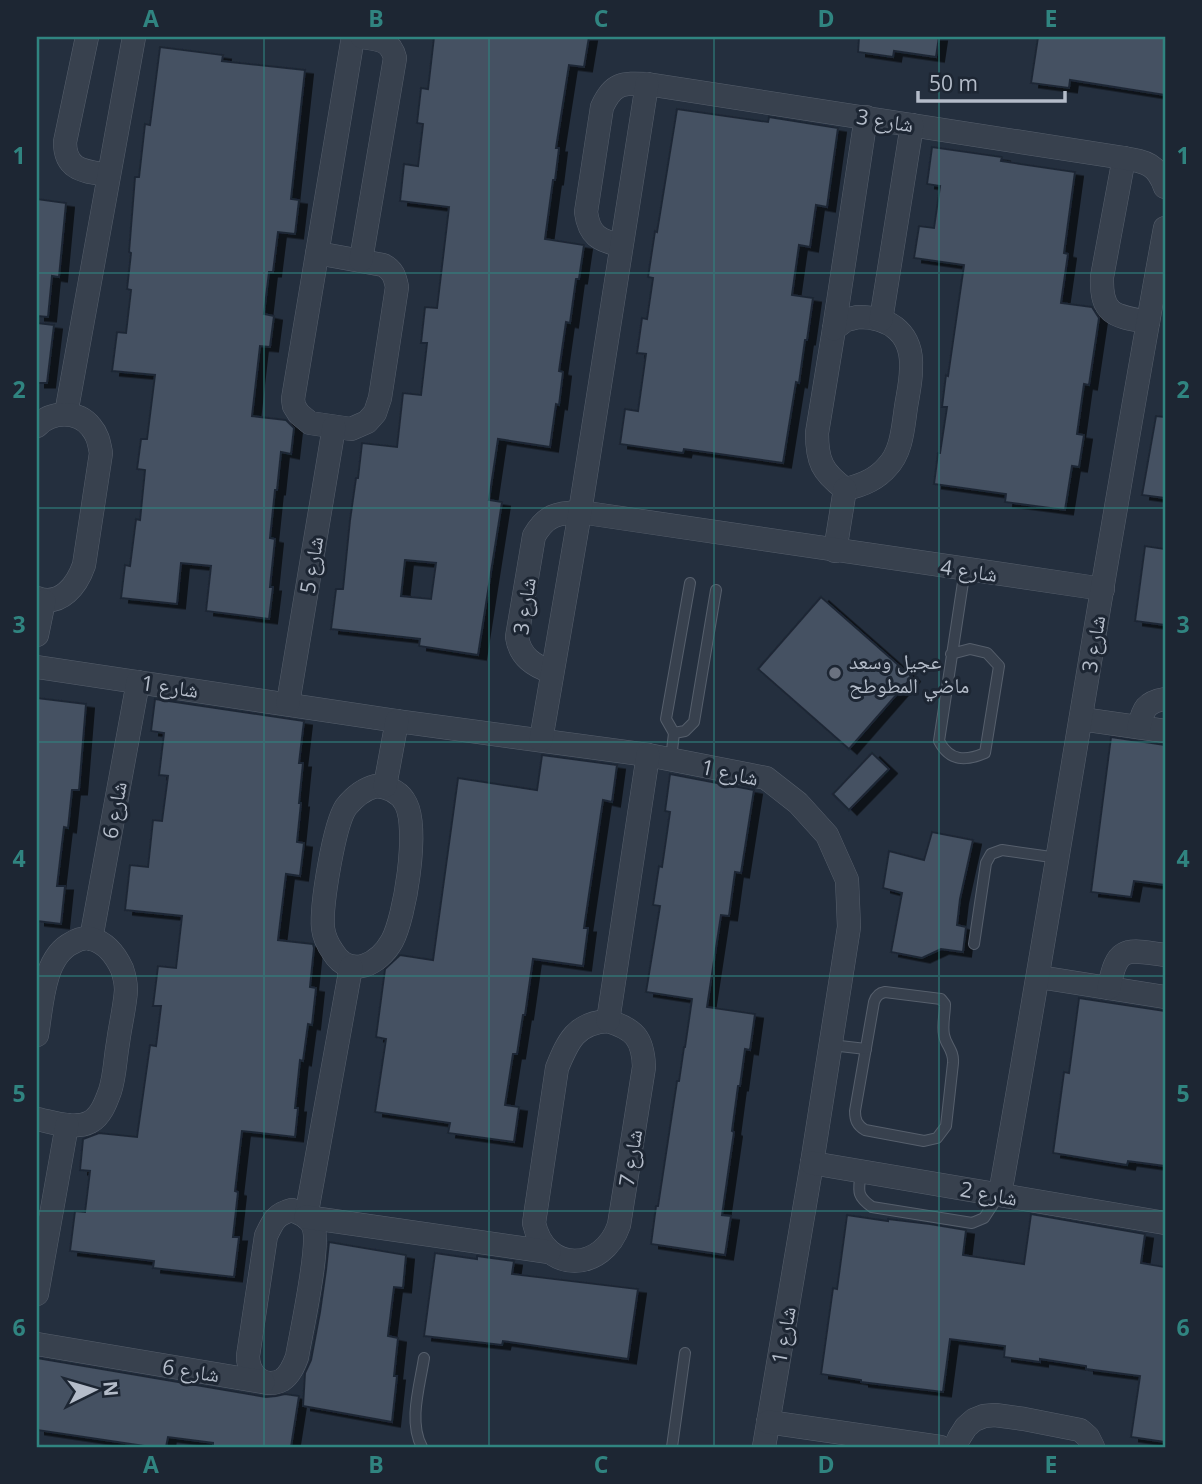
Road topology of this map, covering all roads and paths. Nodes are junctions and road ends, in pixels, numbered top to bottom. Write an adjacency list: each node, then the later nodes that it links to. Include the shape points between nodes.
1 (87, 37): 9 (street, via 65,152 75,167)
2 (134, 37): 9 (street)
3 (353, 37): 13 (street)
4 (362, 37): 14 (street, via 387,43 395,58)
5 (647, 84): 6 (street, شارع 3); 12 (street, شارع 3); 12 (street, شارع 3, via 618,86 602,107 587,223 599,238)
6 (866, 117): 7 (street, شارع 3); 17 (street)
7 (912, 125): 8 (street, شارع 3); 15 (street)
8 (1124, 158): 10 (street, شارع 3, via 1153,166); 16 (street, via 1102,292 1110,311)
9 (108, 175): 18 (street)
10 (1165, 187)
11 (1165, 228): 16 (street, شارع 3)
12 (621, 245): 22 (street, شارع 3)
13 (317, 253): 14 (street); 20 (street, via 293,399 299,414 310,423)
14 (361, 260): 20 (street, via 390,268 397,288 380,398 367,422 351,429)
15 (881, 320): 17 (street, via 858,317); 21 (street, via 897,328 910,351 912,369 902,436 888,467 859,486)
16 (1148, 322): 26 (street, شارع 3)
17 (834, 329): 21 (street, via 817,447 824,471)
18 (66, 414): 19 (street, via 44,419); 28 (street, via 86,421 99,440 101,453 85,565 66,594)
19 (37, 426)
20 (334, 427): 35 (street, شارع 5)
21 (845, 489): 23 (street)
22 (580, 512): 23 (street, شارع 4); 32 (street, شارع 3); 32 (street, شارع 3, via 554,515 534,536 517,637 530,662)
23 (835, 551): 24 (street, شارع 4)
24 (965, 569): 26 (street, شارع 4); 30 (lane)
25 (690, 583): 40 (lane, via 666,719)
26 (1102, 589): 36 (street, شارع 3)
27 (716, 590): 40 (lane, via 694,722 685,731)
28 (40, 599): 29 (street)
29 (37, 635)
30 (951, 654): 30 (lane, via 939,741 944,751 971,759 985,752 999,666 986,653 970,649)
31 (37, 667): 33 (street, شارع 1)
32 (552, 672): 41 (street, شارع 3)
33 (138, 682): 35 (street, شارع 1); 45 (street, شارع 6)
34 (1165, 699): 38 (street, via 1146,707)
35 (288, 703): 37 (street, شارع 1)
36 (1081, 719): 38 (street); 44 (street, شارع 3)
37 (397, 721): 41 (street, شارع 1); 43 (street)
38 (1139, 727): 39 (street)
39 (1165, 731)
40 (674, 733): 42 (lane)
41 (541, 740): 42 (street, شارع 1)
42 (659, 757): 52 (street); 54 (street, شارع 1, via 766,778 798,803 827,835 847,880 849,927)
43 (385, 786): 48 (street, via 407,805 411,831 401,915 391,942 378,958); 48 (street, via 360,793 338,825 323,929 334,954)
44 (1058, 858): 46 (lane, via 1002,850 991,854); 49 (street, شارع 3)
45 (90, 939): 53 (street, via 63,947 51,965); 57 (street, via 103,944 116,959 126,989 111,1089 104,1106 89,1123)
46 (974, 944)
47 (1165, 956): 50 (street, via 1124,953 1113,968)
48 (351, 967): 61 (street)
49 (1039, 977): 50 (street); 60 (street, شارع 3)
50 (1109, 988): 51 (street)
51 (1165, 996)
52 (608, 1021): 63 (street, via 584,1026 575,1034 557,1068 534,1223 537,1237); 63 (street, شارع 7, via 633,1032 644,1055 619,1225 606,1248 593,1256 571,1261)
53 (37, 1035)
54 (830, 1045): 55 (lane); 58 (street, شارع 1)
55 (866, 1049): 55 (lane, via 855,1111 858,1125 923,1142 937,1138 946,1126 954,1059 944,1037 943,1001 880,993 874,1002)
56 (37, 1119): 57 (street)
57 (67, 1125): 64 (street)
58 (812, 1163): 59 (street, شارع 2); 69 (street, شارع 1)
59 (861, 1171): 60 (street, شارع 2); 60 (lane, via 859,1190 872,1207 972,1223 984,1218)
60 (1000, 1194): 62 (street, شارع 2)
61 (306, 1217): 63 (street, شارع 7); 68 (street, via 313,1225 316,1244 297,1357 285,1378); 68 (street, شارع 6, via 292,1210 281,1213 266,1236 248,1356 252,1373)
62 (1165, 1223)
63 (549, 1252)
64 (37, 1294)
65 (37, 1344): 68 (street, شارع 6)
66 (685, 1353): 71 (lane)
67 (424, 1358): 70 (lane, via 415,1417)
68 (263, 1382)
69 (768, 1422): 72 (street, شارع 1); 73 (street)
70 (422, 1447)
71 (672, 1447)
72 (764, 1447)
73 (940, 1447)
74 (955, 1447): 75 (street, via 974,1420 995,1415 1080,1430)
75 (1093, 1447)

